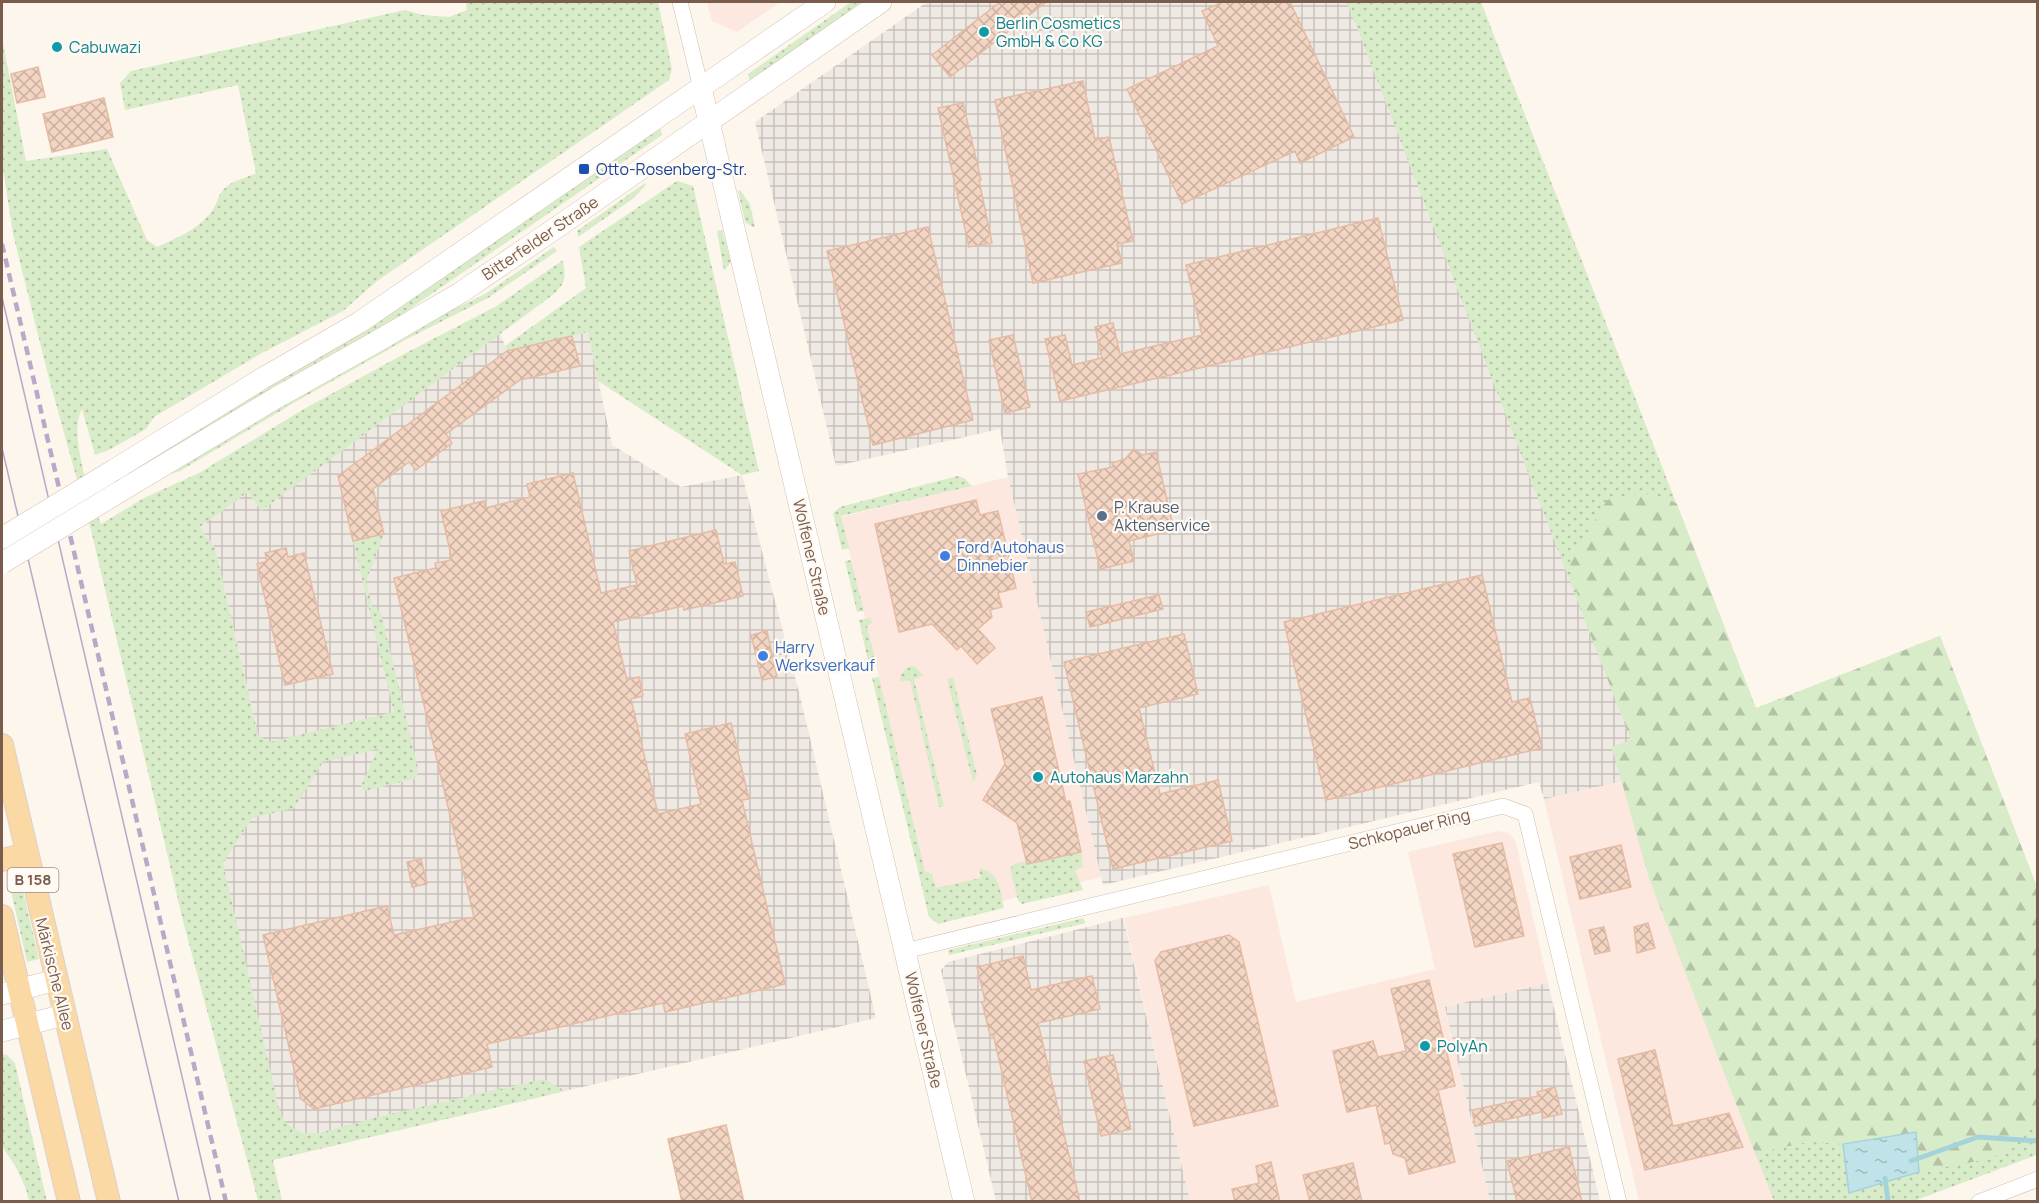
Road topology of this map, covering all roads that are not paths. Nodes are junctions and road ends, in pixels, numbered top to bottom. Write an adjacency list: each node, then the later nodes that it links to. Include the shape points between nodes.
1 (680, 2): 4 (street)
2 (825, 2): 4 (main road, Bitterfelder Straße)
3 (881, 2): 5 (main road, Bitterfelder Straße)
4 (701, 88): 5 (main road, Wolfener Straße); 6 (main road, Bitterfelder Straße, via 377,311)
5 (709, 121): 7 (main road, Bitterfelder Straße, via 460,293); 14 (main road, Wolfener Straße)
6 (263, 378): 7 (main road); 8 (main road, Bitterfelder Straße, bridge)
7 (309, 379): 9 (main road, Bitterfelder Straße, bridge)
8 (2, 538)
9 (2, 563)
10 (2, 745): 11 (main road, Märkische Allee / B 158)
11 (27, 854): 12 (main road, B 158); 15 (main road, Märkische Allee / B 158)
12 (2, 860)
13 (2, 916): 16 (main road, B 158)
14 (905, 951): 23 (main road, Wolfener Straße); 24 (street, Schkopauer Ring, via 1503,806 1525,814)
15 (56, 980): 16 (main road); 17 (main road, Märkische Allee / B 158)
16 (10, 992): 18 (main road, B 158)
17 (64, 1015): 18 (main road); 22 (main road, Märkische Allee / B 158)
18 (27, 1024): 19 (main road); 21 (main road, B 158)
19 (2, 1031)
20 (2037, 1179): 25 (street)
21 (69, 1202)
22 (109, 1202)
23 (964, 1202)
24 (1619, 1202)
25 (1979, 1202)

